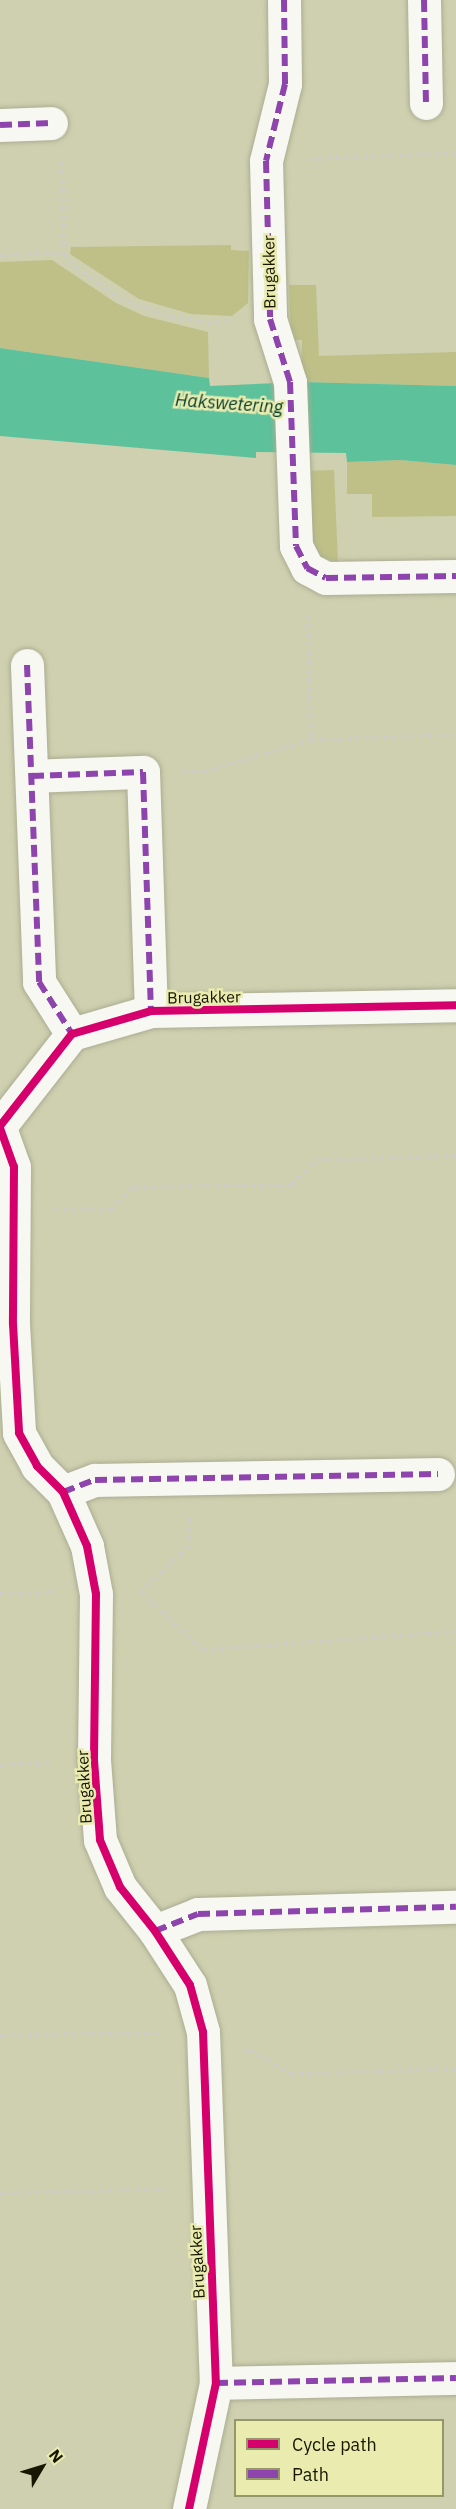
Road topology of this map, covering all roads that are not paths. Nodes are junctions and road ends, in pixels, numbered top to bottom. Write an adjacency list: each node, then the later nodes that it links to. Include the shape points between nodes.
1 (284, 0): 6 (street, Brugakker, via 285,84 266,161 270,319 290,382 296,546 307,568 326,578)
2 (424, 0): 3 (street)
3 (426, 103)
4 (51, 123): 5 (street)
5 (0, 125)
6 (456, 576)
7 (27, 665): 8 (street)
8 (32, 776): 10 (street, Brugakker, via 143,772); 11 (street, via 39,982)
9 (456, 1005): 10 (street, Brugakker)
10 (151, 1011): 11 (street, Brugakker)
11 (72, 1034): 12 (street, Brugakker)
12 (0, 1127): 14 (street, Brugakker, via 14,1167 13,1323 19,1433 37,1466)
13 (438, 1473): 14 (street, via 95,1480)
14 (63, 1492): 16 (street, Brugakker, via 87,1546 96,1594 94,1760 100,1840 120,1887)
15 (456, 1907): 16 (street, via 198,1914)
16 (155, 1931): 18 (street, Brugakker, via 190,1986 204,2042)
17 (456, 2378): 18 (street)
18 (216, 2383): 19 (street, Brugakker)
19 (189, 2509)

